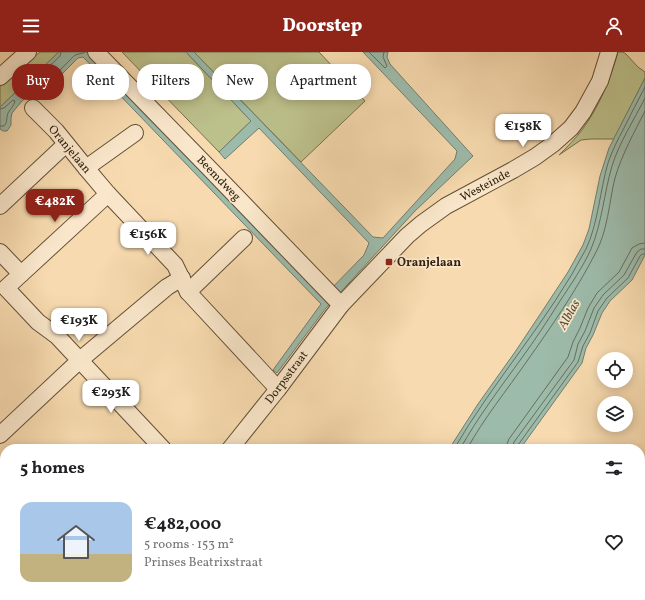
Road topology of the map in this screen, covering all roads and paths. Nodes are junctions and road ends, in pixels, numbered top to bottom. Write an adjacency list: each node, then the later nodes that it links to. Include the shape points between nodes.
1 (28, 52): 4 (street)
2 (96, 52): 15 (street, Beemdweg)
3 (609, 52): 15 (street, Westeinde, via 600,81 571,128 535,157 446,206 421,224 384,258)
4 (0, 77)
5 (33, 108): 7 (street, Oranjelaan)
6 (135, 133): 8 (street)
7 (66, 144): 8 (street, Oranjelaan); 10 (street)
8 (86, 168): 9 (street, Oranjelaan)
9 (108, 194): 13 (street); 14 (street, Oranjelaan, via 176,265)
10 (0, 206)
11 (244, 238): 14 (street)
12 (0, 252): 13 (street)
13 (21, 274): 16 (street, via 6,288 38,322 57,336)
14 (185, 285): 16 (street, via 167,288); 17 (street, Oranjelaan)
15 (341, 305): 17 (street, Dorpsstraat)
16 (80, 360): 18 (street); 19 (street)
17 (278, 389): 20 (street, Dorpsstraat)
18 (2, 429)
19 (158, 444)
20 (234, 444)

